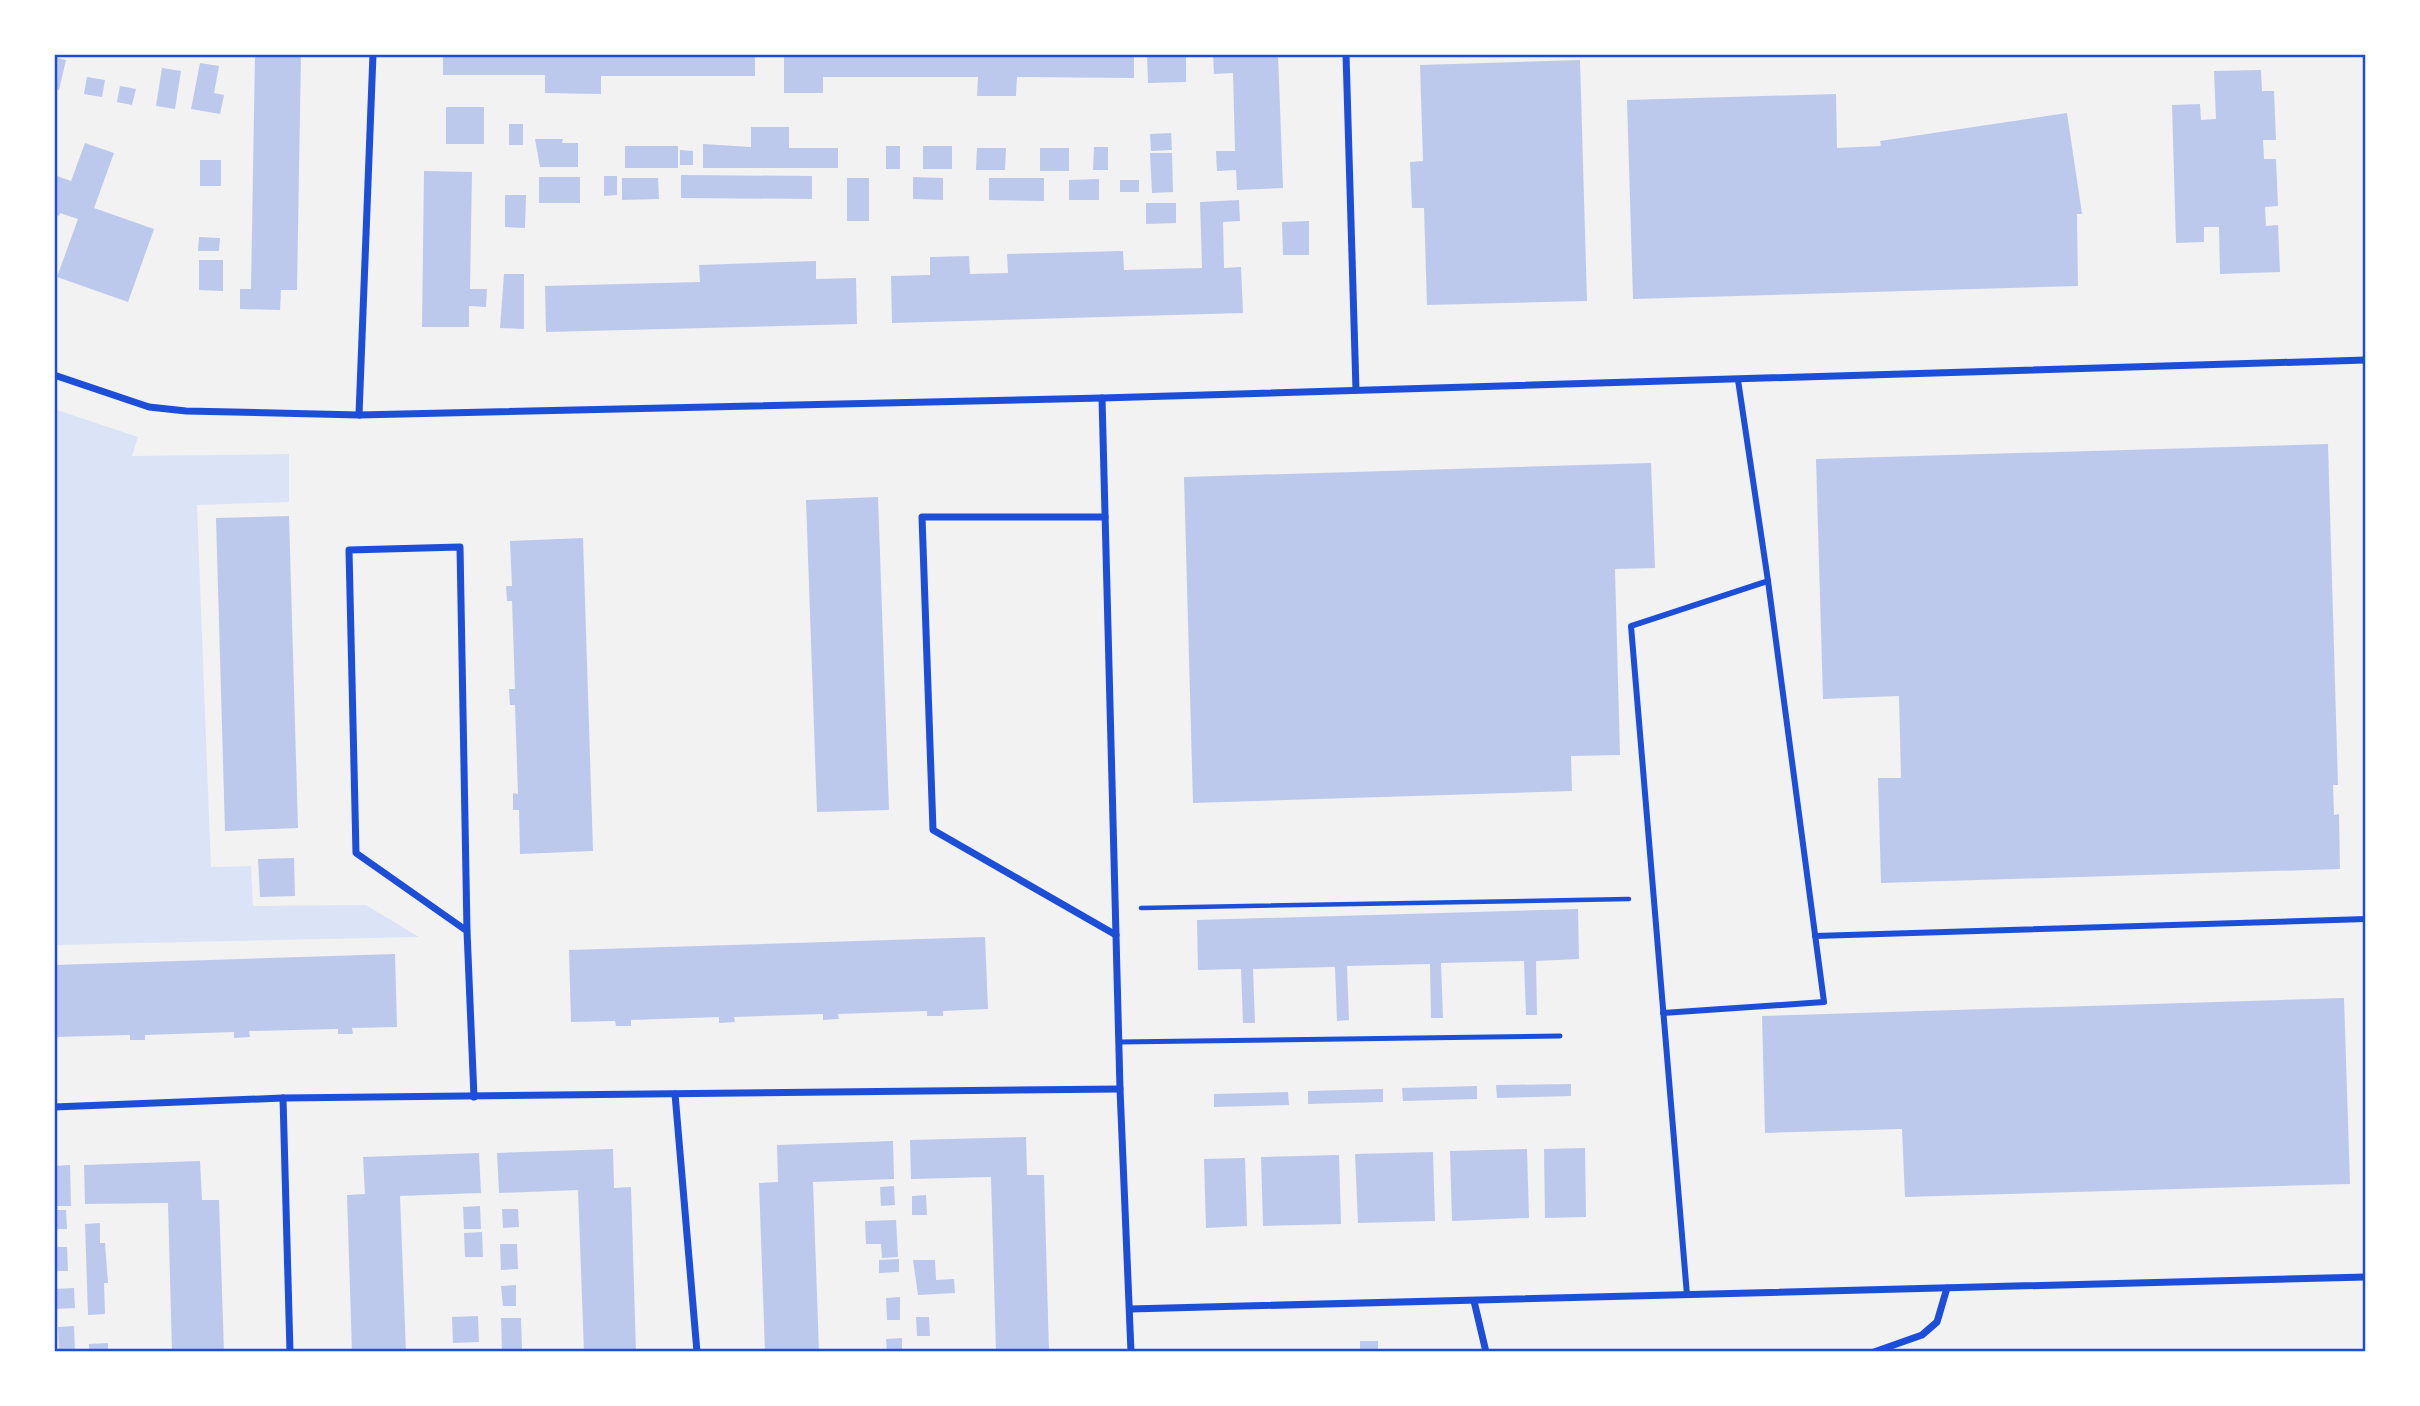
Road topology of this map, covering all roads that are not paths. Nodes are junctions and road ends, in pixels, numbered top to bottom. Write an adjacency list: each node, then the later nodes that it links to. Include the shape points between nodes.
1 (373, 54): 8 (street)
2 (1346, 54): 6 (street)
3 (2366, 360): 5 (street)
4 (54, 375): 8 (street, via 149,407)
5 (1738, 380): 6 (street); 10 (street)
6 (1356, 390): 7 (street)
7 (1102, 398): 8 (street); 9 (street)
8 (359, 415)
9 (1105, 517): 13 (street); 13 (street, via 922,517 933,830)
10 (1768, 581): 14 (street); 15 (street, via 1631,626)
11 (2366, 919): 14 (street)
12 (467, 931): 12 (street, via 460,547 349,550 356,853); 20 (street)
13 (1116, 935): 17 (street)
14 (1815, 936): 15 (street, via 1824,1002)
15 (1663, 1013): 25 (street)
16 (1560, 1036): 17 (lane)
17 (1119, 1042): 18 (street)
18 (1120, 1089): 19 (street); 27 (street)
19 (675, 1094): 20 (street); 29 (street)
20 (474, 1097): 21 (street)
21 (283, 1098): 22 (street); 28 (street)
22 (54, 1107)
23 (2366, 1277): 24 (street)
24 (1947, 1288): 25 (street); 32 (street, via 1937,1322 1922,1335)
25 (1687, 1295): 26 (street)
26 (1474, 1301): 27 (street); 31 (street)
27 (1130, 1309): 30 (street)
28 (290, 1352)
29 (697, 1352)
30 (1131, 1352)
31 (1486, 1352)
32 (1874, 1352)

